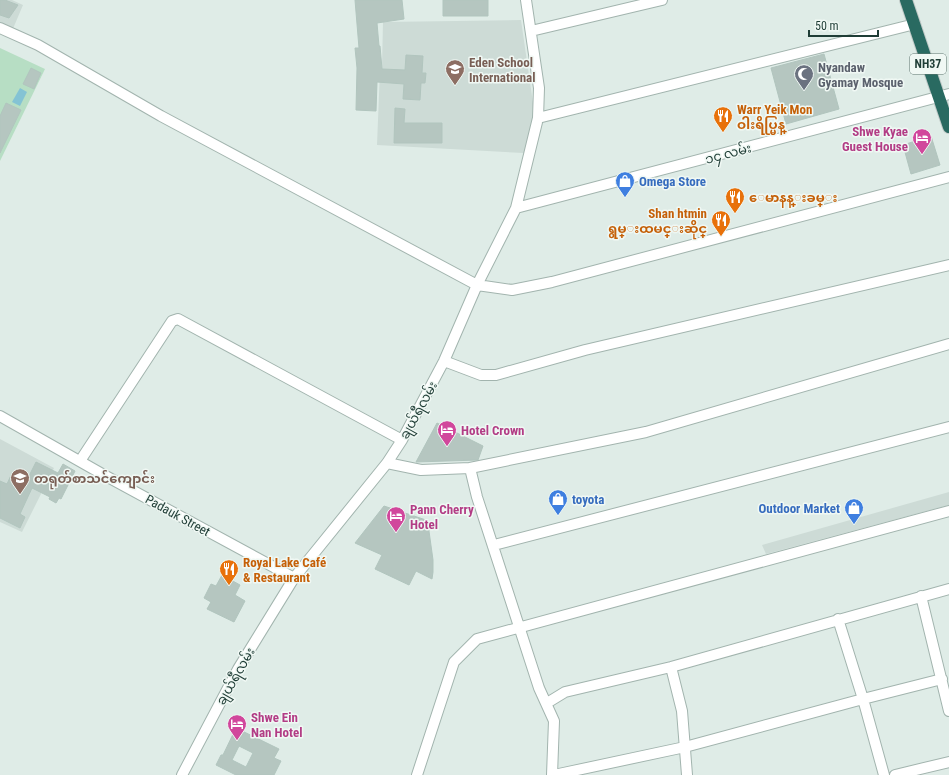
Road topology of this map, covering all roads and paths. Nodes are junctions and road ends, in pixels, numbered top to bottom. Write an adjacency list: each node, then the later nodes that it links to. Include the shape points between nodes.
1 (526, 0): 6 (street, ချယ်ရီလမ်း)
2 (662, 0): 6 (street)
3 (906, 0): 4 (highway, NH37)
4 (914, 24): 7 (highway, NH37); 8 (street)
5 (0, 28): 13 (street, via 38,46 161,116)
6 (531, 32): 8 (street, ချယ်ရီလမ်း, via 539,88)
7 (944, 96): 9 (highway, NH37); 11 (street, ၁၄ လမ်း)
8 (538, 118): 11 (street, ချယ်ရီလမ်း)
9 (949, 127)
10 (949, 177): 13 (street, via 552,282 512,290)
11 (516, 208): 13 (street, ချယ်ရီလမ်း)
12 (949, 265): 15 (street, via 496,374 481,375)
13 (477, 285): 15 (street, ချယ်ရီလမ်း)
14 (949, 344): 21 (street, via 646,432)
15 (444, 361): 18 (street, ချယ်ရီလမ်း)
16 (0, 416): 19 (street, Padauk Street)
17 (949, 427): 23 (street)
18 (402, 440): 19 (street, via 178,319 172,321); 20 (street, ချယ်ရီလမ်း)
19 (80, 461): 24 (street, Padauk Street)
20 (387, 463): 21 (street, via 421,470); 24 (street, ချယ်ရီလမ်း)
21 (470, 468): 23 (street)
22 (949, 511): 28 (street)
23 (494, 545): 28 (street)
24 (294, 578): 36 (street, ချယ်ရီလမ်း, via 238,669)
25 (949, 589): 26 (street)
26 (921, 596): 27 (street); 30 (street)
27 (838, 619): 29 (street); 31 (street)
28 (519, 627): 32 (street, via 539,688); 37 (street, via 477,639 454,662)
29 (671, 667): 32 (street, via 565,692); 34 (street, via 682,711)
30 (942, 679): 31 (street); 33 (street)
31 (863, 699): 34 (street); 40 (street)
32 (547, 703): 38 (street, via 554,721)
33 (949, 711)
34 (685, 747): 38 (street); 39 (street)
35 (949, 762): 41 (street)
36 (182, 775)
37 (417, 775)
38 (553, 775)
39 (687, 775)
40 (884, 775)
41 (895, 775)

